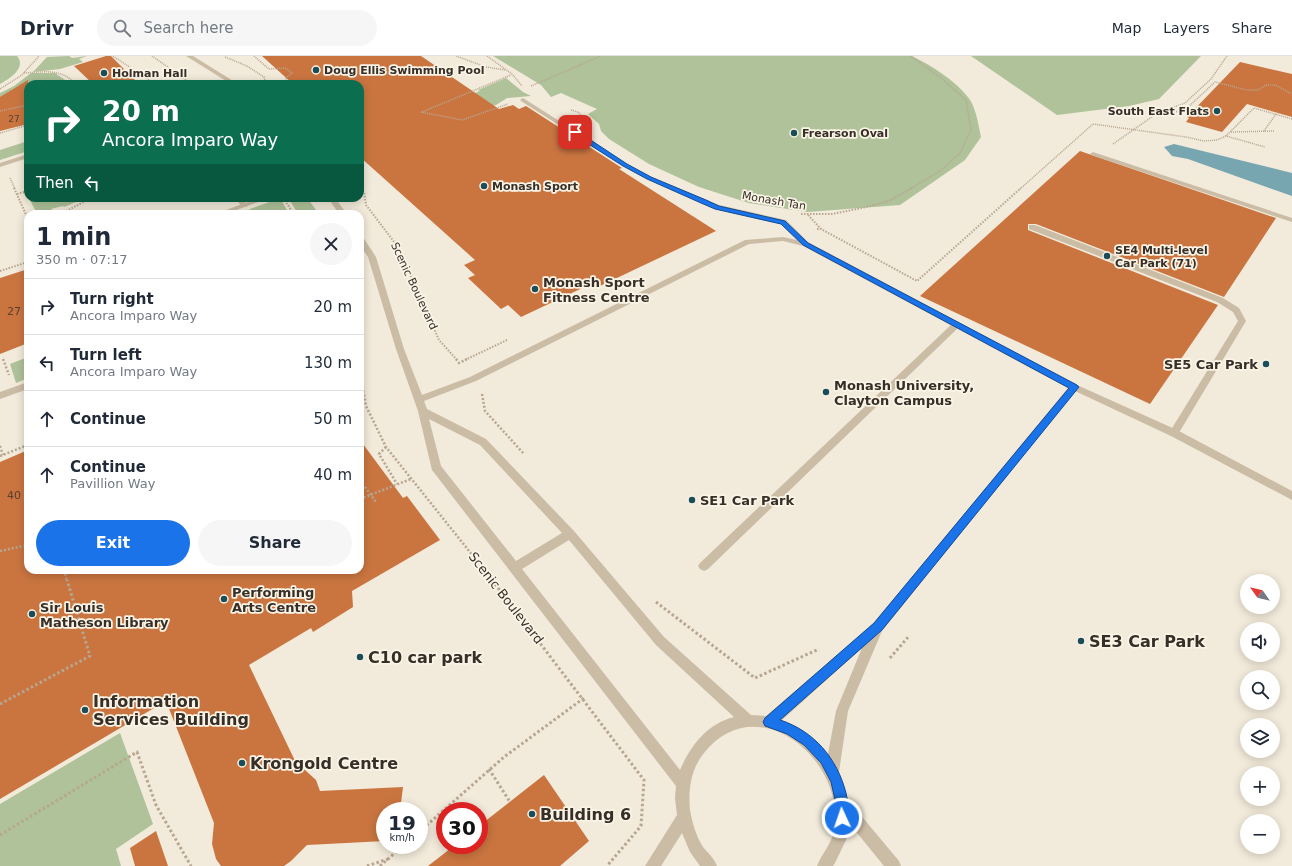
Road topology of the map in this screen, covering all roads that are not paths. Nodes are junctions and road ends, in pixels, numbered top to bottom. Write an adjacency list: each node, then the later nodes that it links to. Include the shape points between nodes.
1 (189, 56): 2 (street)
2 (228, 80)
3 (523, 100): 13 (street, via 649,178 717,207 783,222)
4 (1093, 154): 11 (street)
5 (24, 157): 6 (street)
6 (2, 164)
7 (241, 202): 9 (street)
8 (255, 202): 9 (street)
9 (244, 206): 10 (street)
10 (232, 210)
11 (1292, 220)
12 (1032, 227): 21 (street, via 1220,300 1236,310 1242,321)
13 (805, 244): 15 (street); 19 (street, via 782,239 748,242 473,379)
14 (364, 245): 19 (street, Scenic Boulevard, via 372,257)
15 (956, 326): 17 (street); 24 (street)
16 (24, 387): 18 (street)
17 (1074, 387): 21 (street); 26 (street)
18 (0, 396)
19 (418, 400): 20 (street, Scenic Boulevard)
20 (423, 411): 23 (street, via 483,442); 25 (street, Scenic Boulevard, via 436,467)
21 (1174, 433): 22 (street)
22 (1292, 496)
23 (570, 534): 25 (street); 27 (street, via 660,642)
24 (704, 566)
25 (514, 568): 30 (street, Scenic Boulevard)
26 (878, 627): 28 (street); 29 (street, via 842,711)
27 (748, 721): 28 (street); 30 (street, via 725,727 706,740 691,759)
28 (769, 722): 29 (street, via 790,729 809,741 825,759)
29 (832, 772): 31 (street)
30 (683, 784): 32 (street)
31 (842, 804): 35 (street, via 842,832 832,858); 36 (street)
32 (684, 817): 33 (street); 34 (street, via 696,848)
33 (652, 866)
34 (710, 866)
35 (824, 866)
36 (894, 866)

